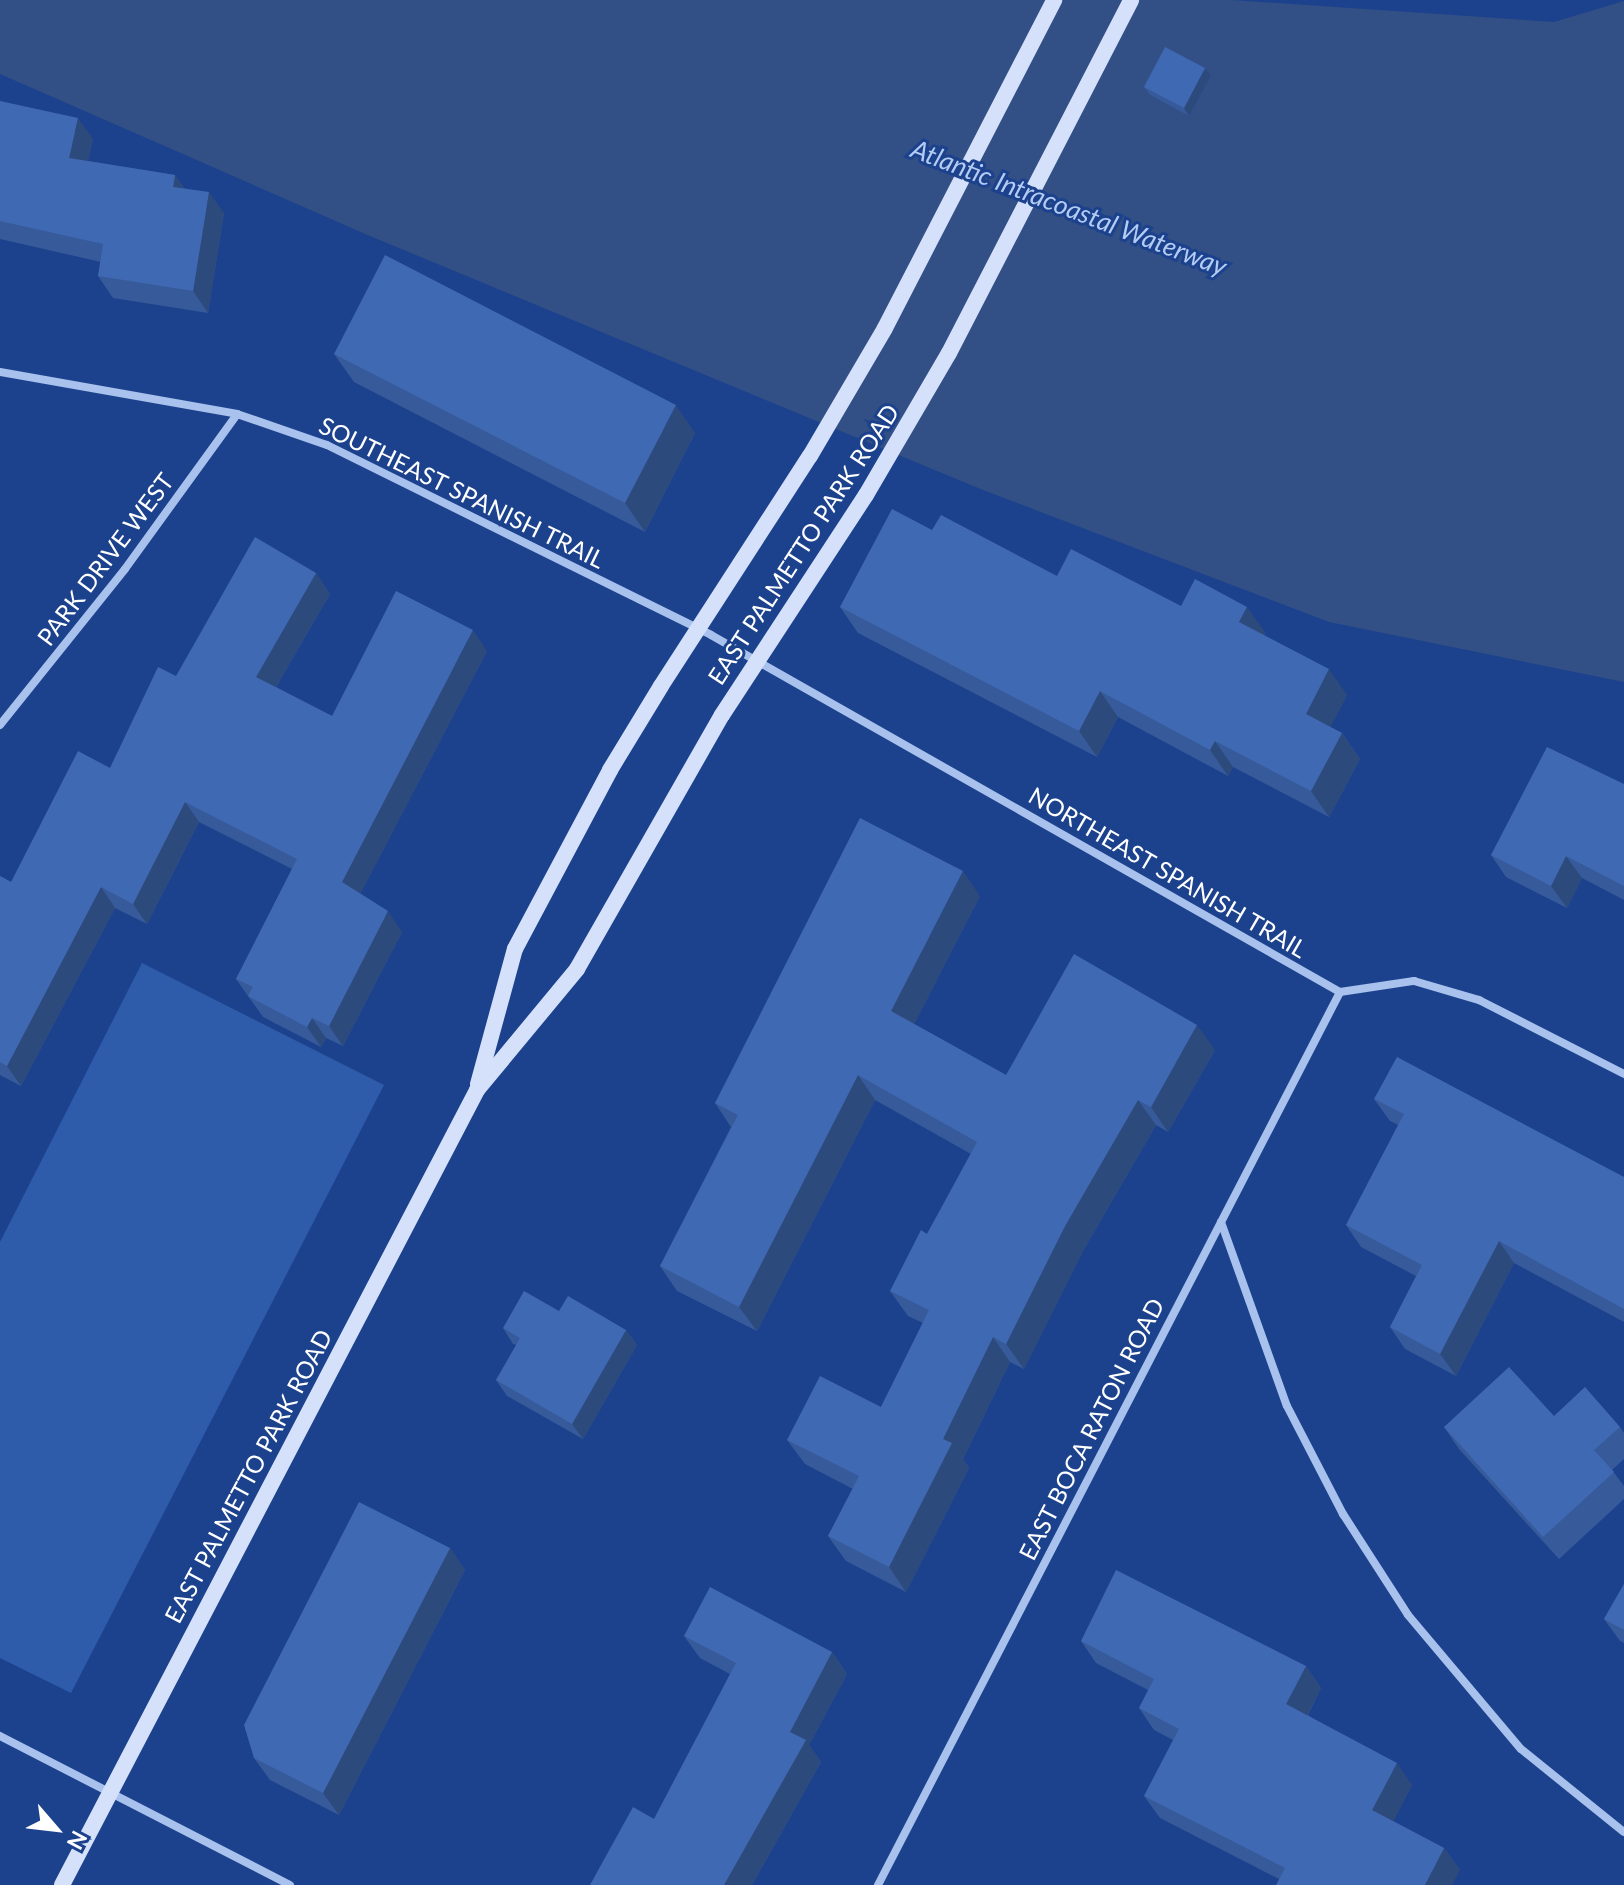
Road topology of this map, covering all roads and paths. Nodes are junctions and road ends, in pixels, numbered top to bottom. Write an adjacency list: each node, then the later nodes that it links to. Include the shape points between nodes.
1 (1054, 0): 9 (main road, EAST PALMETTO PARK ROAD, bridge, via 847,396 610,770 515,949)
2 (1131, 0): 9 (main road, EAST PALMETTO PARK ROAD, bridge, via 911,423 722,715 577,969)
3 (0, 372): 4 (street, SOUTHEAST SPANISH TRAIL)
4 (237, 414): 5 (street, SOUTHEAST SPANISH TRAIL, via 327,445); 6 (street, PARK DRIVE WEST, via 116,581)
5 (711, 635): 7 (street, NORTHEAST SPANISH TRAIL)
6 (0, 725)
7 (1340, 992): 8 (street, via 1414,981 1479,1000); 10 (street, EAST BOCA RATON ROAD)
8 (1624, 1074)
9 (477, 1090): 12 (main road, EAST PALMETTO PARK ROAD)
10 (1221, 1221): 13 (street, via 1287,1406 1343,1514 1408,1615 1521,1749); 16 (street, EAST BOCA RATON ROAD)
11 (0, 1736): 12 (street)
12 (110, 1792): 14 (main road, EAST PALMETTO PARK ROAD); 15 (street)
13 (1624, 1832)
14 (62, 1885)
15 (290, 1885)
16 (878, 1885)

